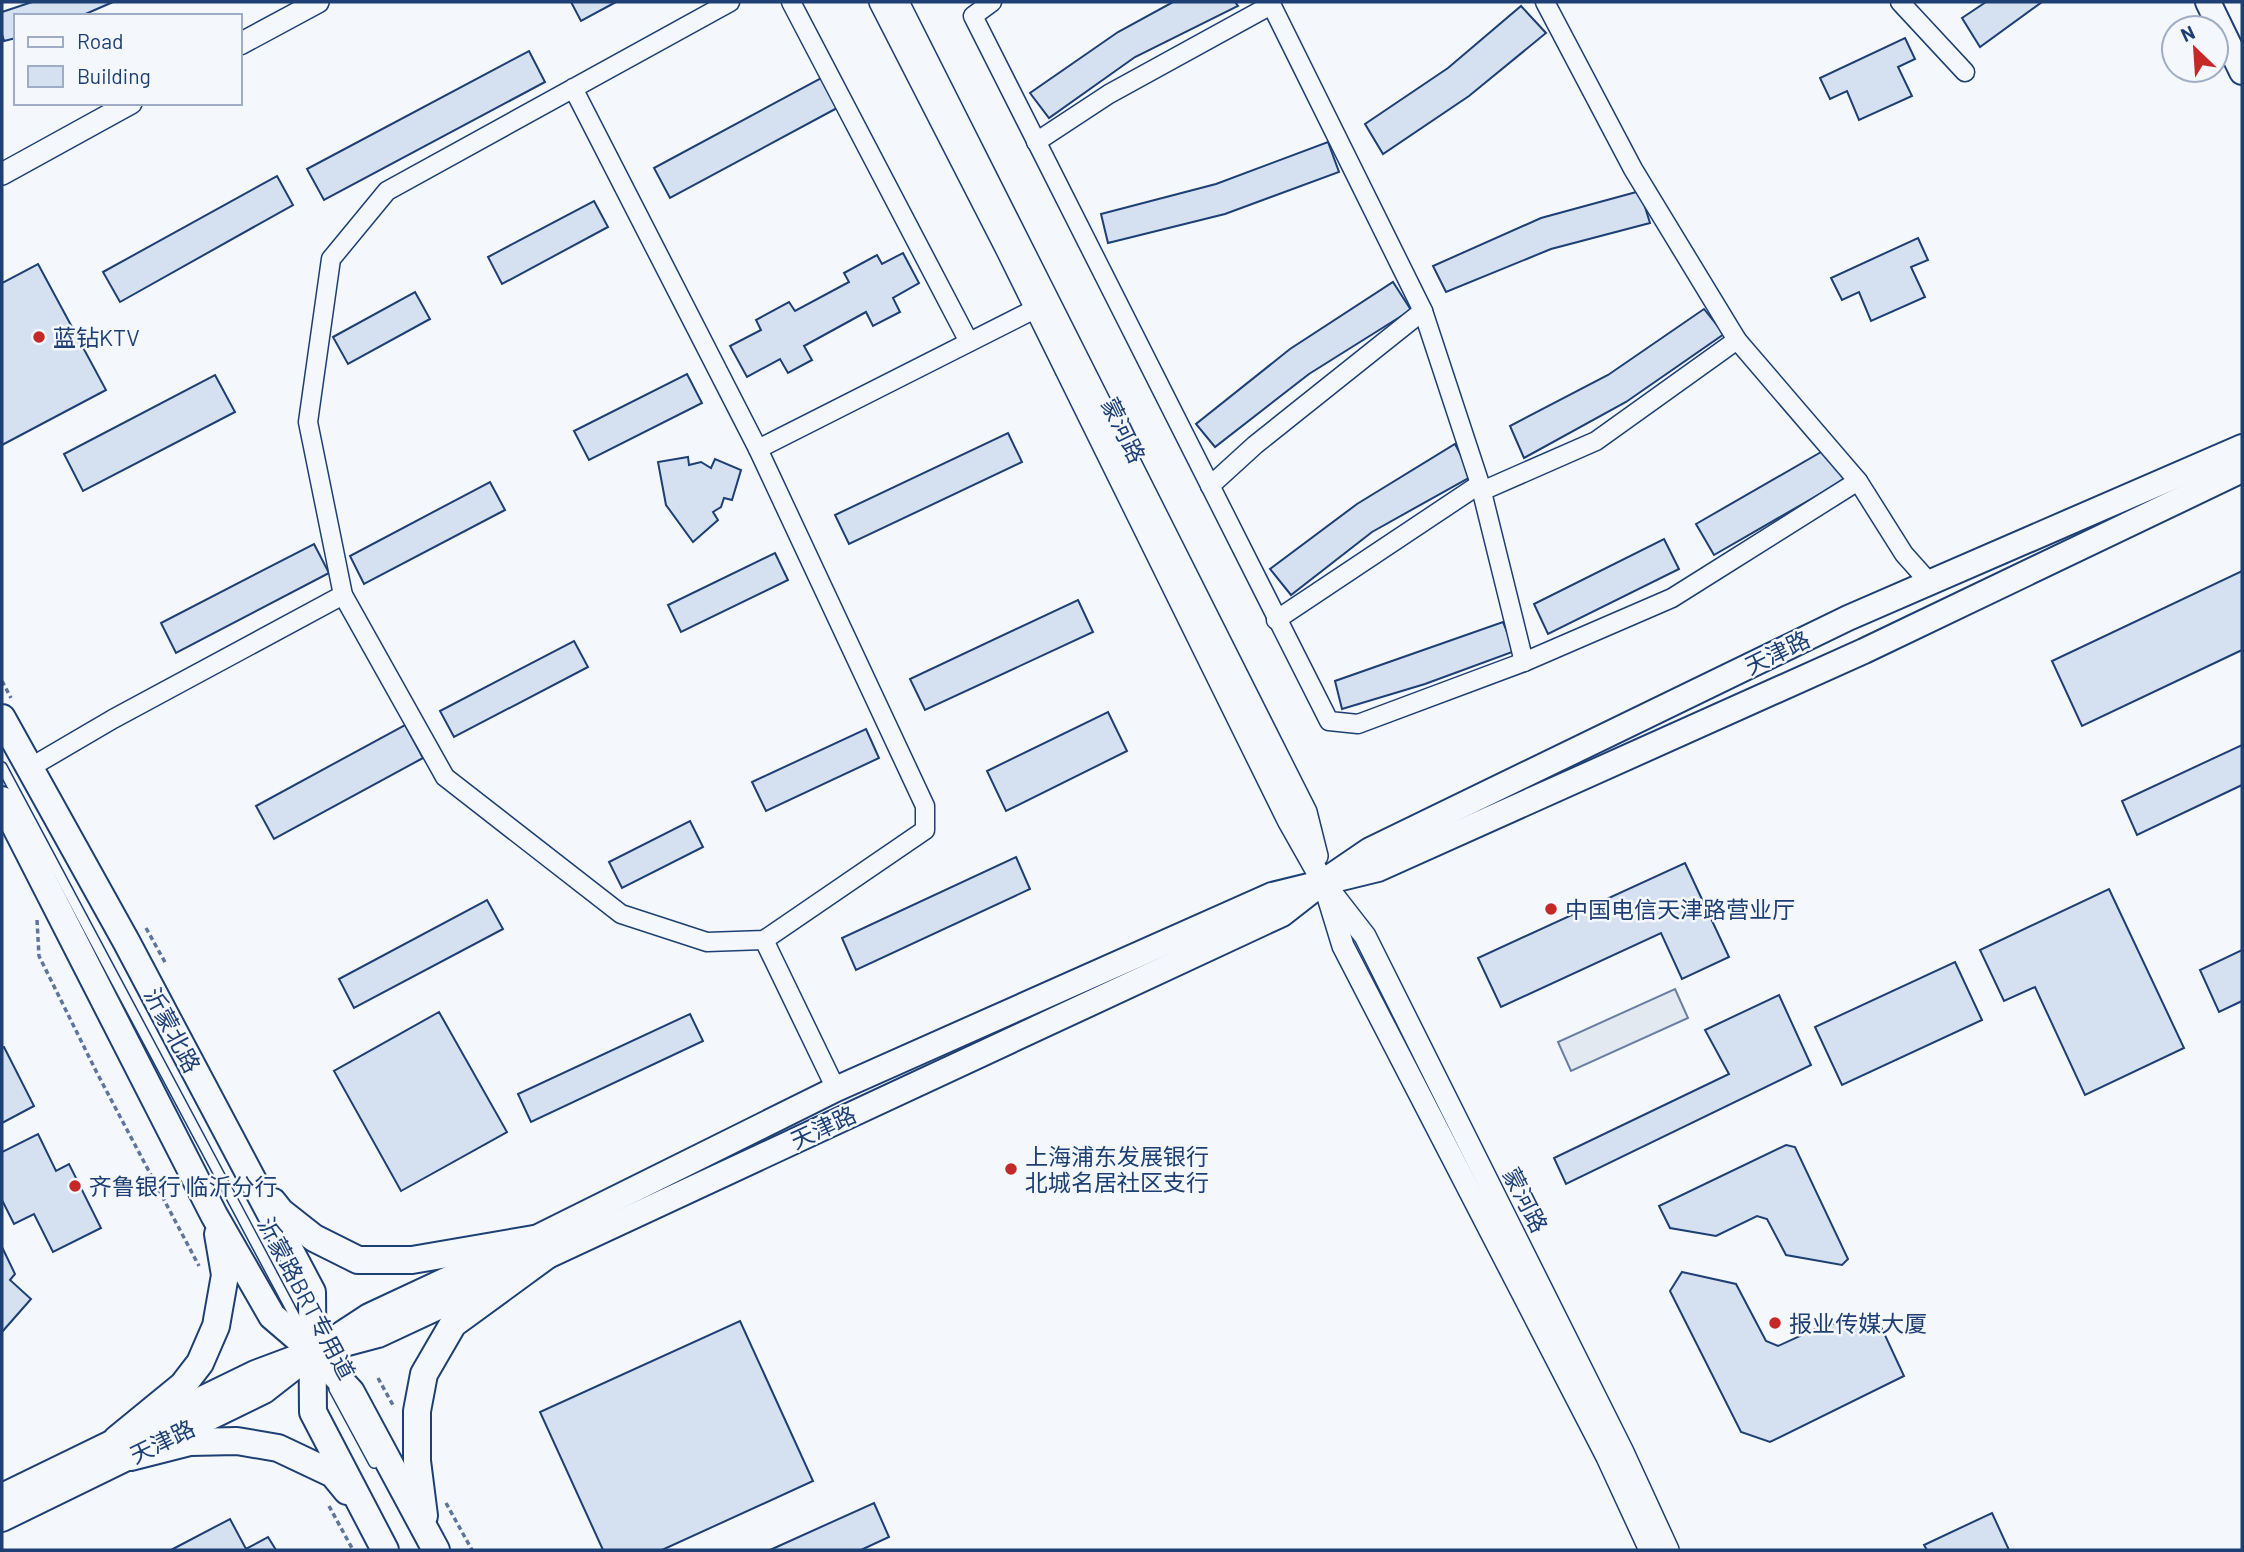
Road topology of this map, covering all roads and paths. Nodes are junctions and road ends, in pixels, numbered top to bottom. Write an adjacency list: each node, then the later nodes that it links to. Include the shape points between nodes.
1 (298, 2): 12 (street)
2 (318, 2): 13 (street)
3 (730, 2): 16 (street)
4 (791, 2): 25 (street)
5 (880, 2): 22 (street, 蒙河路)
6 (898, 2): 40 (street, 蒙河路, via 1306,812)
7 (992, 2): 19 (street, via 973,16)
8 (1545, 2): 24 (street, via 1633,169)
9 (1900, 2): 14 (street)
10 (2208, 2): 15 (main road)
11 (1270, 4): 19 (street, via 1109,94); 23 (street)
12 (242, 33)
13 (242, 43)
14 (1965, 72)
15 (2242, 72)
16 (573, 88): 27 (street); 33 (street, via 387,191 331,259 308,422)
17 (108, 105): 20 (street)
18 (127, 105): 21 (street)
19 (1036, 142): 30 (street)
20 (2, 163)
21 (2, 174)
22 (1035, 309): 25 (street); 40 (street, 蒙河路)
23 (1423, 311): 30 (street); 31 (street)
24 (1737, 340): 29 (street); 31 (street, via 1596,441)
25 (969, 342): 27 (street)
26 (2242, 447): 32 (main road, 天津路)
27 (758, 449): 42 (street, via 926,806 925,830)
28 (2242, 470): 40 (main road, 天津路, via 1864,650 1378,869)
29 (1858, 481): 32 (street, via 1904,554); 35 (street, via 1672,598)
30 (1210, 486): 34 (street)
31 (1481, 488): 34 (street); 35 (street)
32 (1929, 582): 40 (main road, 天津路, via 1370,850)
33 (343, 595): 38 (street); 42 (street, via 445,777 621,914 707,942)
34 (1276, 620): 35 (street, via 1329,721 1358,724)
35 (1524, 662)
36 (2, 718): 38 (main road, 沂蒙北路)
37 (2, 767): 48 (lane, 沂蒙路BRT专用道)
38 (31, 767): 44 (main road, 沂蒙北路)
39 (2, 800): 45 (main road, 沂蒙北路)
40 (1323, 882): 43 (main road, 天津路, via 1272,895); 46 (main road, 天津路, via 1282,914); 56 (street, 蒙河路, via 1343,946 1607,1457); 57 (street, 蒙河路, via 1365,936)
41 (37, 916): 47 (path, via 39,956)
42 (764, 940): 43 (street)
43 (836, 1088): 46 (main road, 天津路)
44 (248, 1171): 46 (main road, via 281,1212 314,1238 358,1261); 48 (main road, 沂蒙北路, via 312,1292)
45 (214, 1215): 48 (main road, 沂蒙北路, via 272,1316); 49 (main road, via 225,1275 216,1326 200,1363)
46 (540, 1248): 48 (main road, 天津路, via 369,1316); 54 (main road, via 453,1324 424,1374 417,1411 417,1461)
47 (204, 1276)
48 (314, 1352): 49 (main road, 天津路, via 264,1391); 50 (lane, 沂蒙路BRT专用道); 52 (main road, 沂蒙北路, via 313,1412); 54 (main road, 沂蒙北路, via 351,1392)
49 (124, 1448): 51 (main road, 天津路); 52 (main road, via 237,1441 278,1448 333,1474); 53 (main road, 天津路)
50 (377, 1468)
51 (2, 1496)
52 (362, 1509): 55 (main road, 沂蒙北路)
53 (2, 1519)
54 (431, 1541)
55 (385, 1550)
56 (1650, 1550)
57 (1668, 1550)

